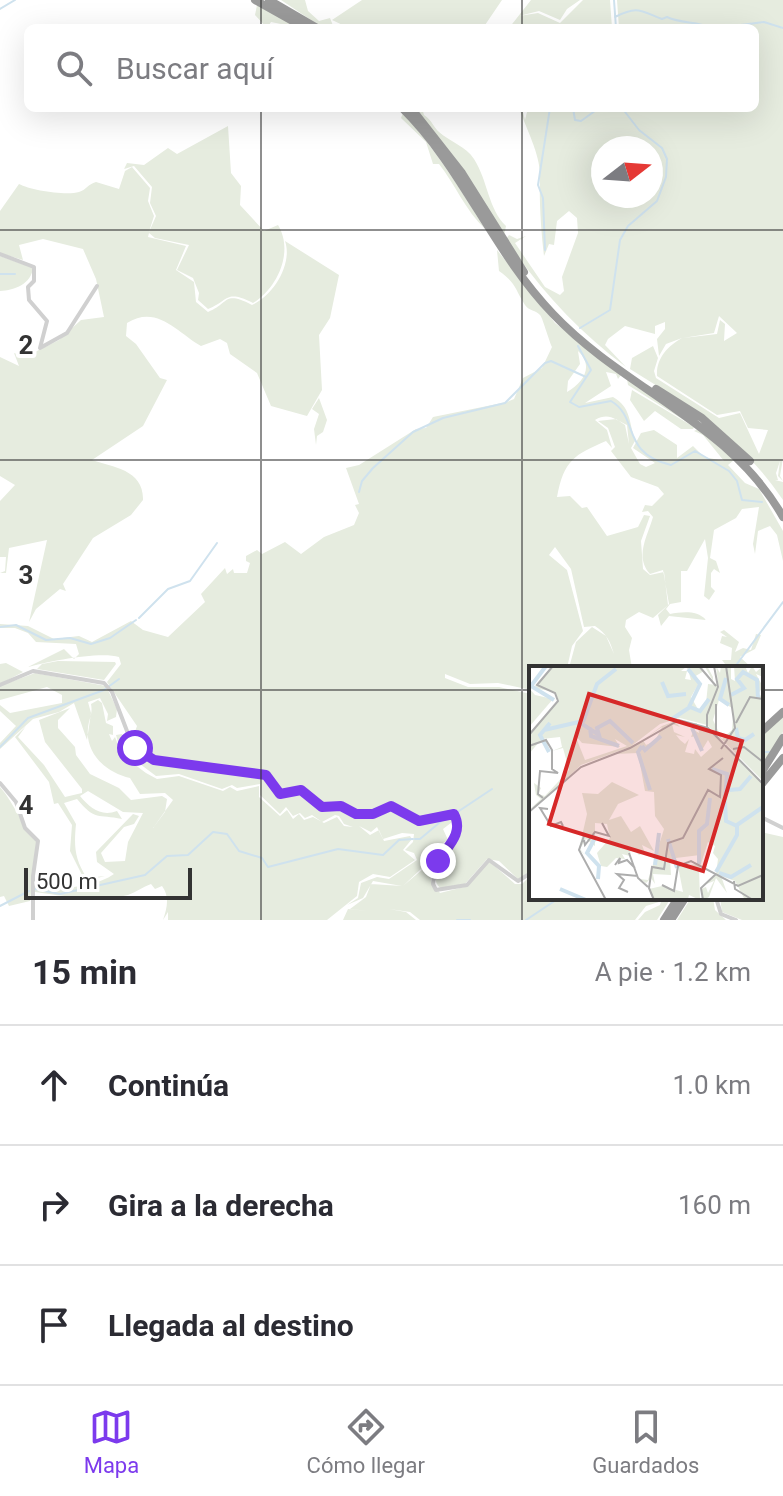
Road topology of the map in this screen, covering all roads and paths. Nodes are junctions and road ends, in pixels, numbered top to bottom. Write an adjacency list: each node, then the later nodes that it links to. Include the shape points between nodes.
1 (255, 0): 3 (highway)
2 (269, 0): 4 (highway)
3 (298, 24)
4 (310, 24)
5 (405, 112): 9 (highway, via 444,158 512,264)
6 (414, 112): 9 (highway, via 447,151 527,276)
7 (0, 254): 8 (street, via 34,267 27,297 47,321 40,348 67,333)
8 (97, 286)
9 (573, 331): 10 (highway)
10 (631, 376): 11 (highway, via 700,423); 11 (highway, via 721,432)
11 (766, 488): 12 (highway); 13 (highway)
12 (783, 506)
13 (782, 518)
14 (0, 685): 26 (street, via 33,671 99,682 112,692 132,744 149,758 266,775 280,794 301,790 322,807 341,806 356,814 391,806 419,821 454,814 456,836 436,866 436,890 467,885 489,860 518,881)
15 (783, 712): 16 (highway)
16 (763, 730)
17 (783, 738): 20 (highway)
18 (783, 747): 21 (highway)
19 (783, 758): 22 (highway)
20 (763, 770)
21 (763, 780)
22 (763, 781)
23 (0, 783): 30 (street, via 38,841)
24 (763, 819): 25 (street)
25 (783, 828)
26 (529, 874)
27 (677, 900): 31 (highway)
28 (684, 900): 32 (highway)
29 (717, 900): 33 (street, via 721,914)
30 (33, 920)
31 (664, 920)
32 (671, 920)
33 (736, 920)

